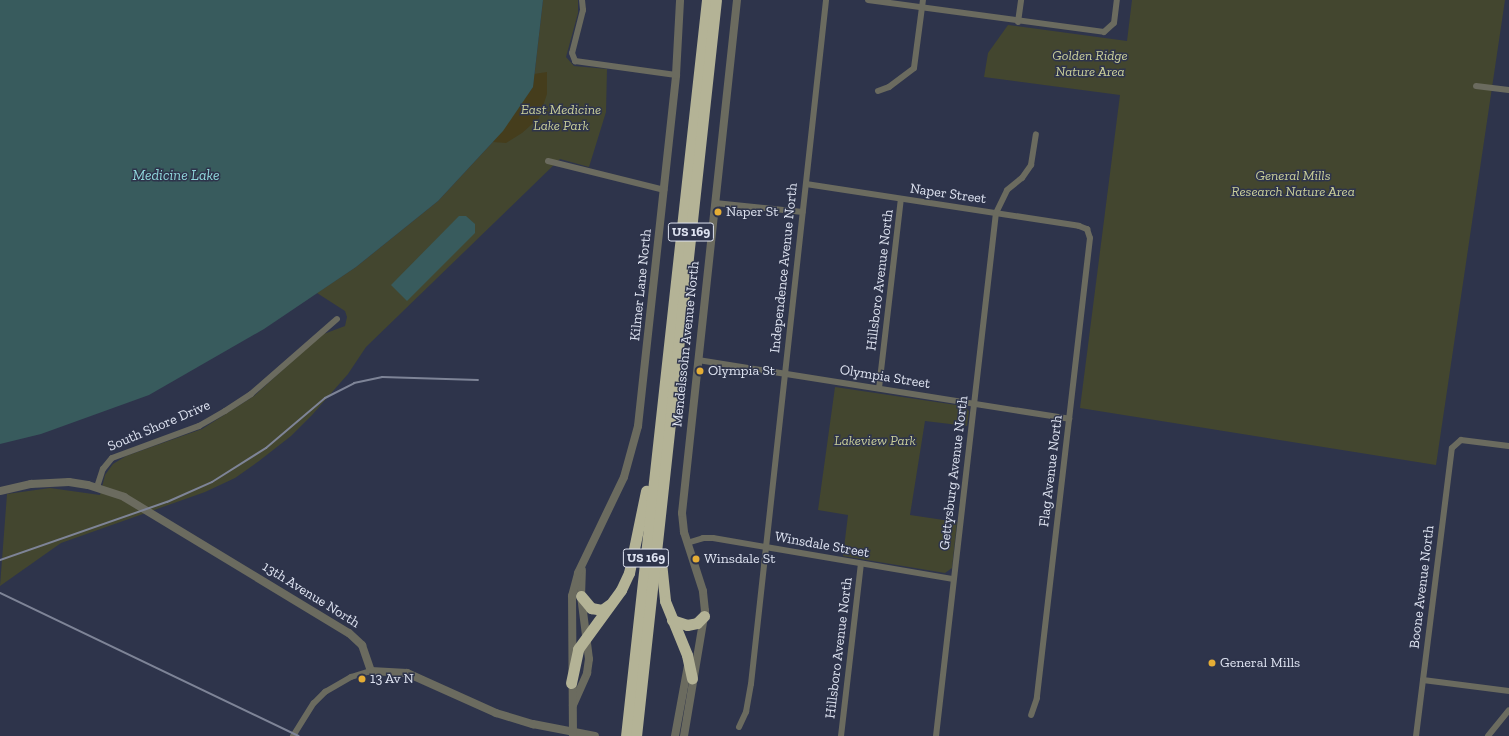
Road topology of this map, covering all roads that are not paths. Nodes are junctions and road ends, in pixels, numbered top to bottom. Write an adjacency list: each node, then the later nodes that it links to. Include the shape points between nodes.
1 (582, 0): 13 (street, via 583,10 572,53 575,61)
2 (680, 0): 13 (street, Kilmer Lane North)
3 (707, 0): 30 (highway, US 169)
4 (716, 0): 34 (highway, US 169)
5 (737, 0): 22 (street, Mendelssohn Avenue North)
6 (826, 0): 19 (street, Independence Avenue North)
7 (868, 0): 11 (street)
8 (923, 0): 11 (street)
9 (1021, 0): 12 (street)
10 (1117, 0): 12 (street, via 1114,23 1109,30 1100,32)
11 (922, 8): 12 (street); 16 (street, via 914,68 889,87)
12 (1018, 22)
13 (676, 75): 20 (street, Kilmer Lane North)
14 (1476, 86): 15 (street)
15 (1509, 90)
16 (878, 91)
17 (1036, 134): 24 (street, Gettysburg Avenue North, via 1031,165 1022,178 1007,190)
18 (548, 161): 20 (street)
19 (806, 184): 21 (street, Naper Street); 23 (street, Independence Avenue North)
20 (664, 190): 39 (street, Kilmer Lane North, via 636,437 614,501)
21 (901, 199): 24 (street, Naper Street); 29 (street, Hillsboro Avenue North)
22 (715, 203): 23 (street); 27 (street, Mendelssohn Avenue North)
23 (803, 212): 28 (street, Independence Avenue North)
24 (996, 213): 25 (street, Naper Street); 31 (street, Gettysburg Avenue North)
25 (1087, 229): 32 (street, Flag Avenue North, via 1090,238)
26 (337, 319): 35 (street, South Shore Drive, via 251,394 225,411 200,426 112,458 103,469)
27 (698, 360): 28 (street, Olympia Street); 37 (street, Mendelssohn Avenue North, via 682,513)
28 (785, 373): 29 (street, Olympia Street); 38 (street, Independence Avenue North)
29 (879, 388): 31 (street, Olympia Street)
30 (663, 400): 43 (highway, via 633,560 626,580); 56 (highway, US 169)
31 (974, 404): 32 (street, Olympia Street); 41 (street, Gettysburg Avenue North)
32 (1069, 419): 55 (street, Flag Avenue North, via 1037,698)
33 (1509, 446): 50 (street, Boone Avenue North, via 1462,440 1456,442 1452,448)
34 (666, 465): 45 (highway, via 661,576 665,601); 56 (highway, US 169)
35 (97, 488): 36 (street, via 50,482); 48 (street, 13th Avenue North, via 141,506 349,633 362,645)
36 (0, 491)
37 (687, 543): 38 (street, Winsdale Street, via 713,538); 44 (street, Mendelssohn Avenue North, via 703,590)
38 (766, 548): 40 (street, Winsdale Street); 57 (street, Independence Avenue North, via 751,684 746,712)
39 (583, 562): 42 (street, Kilmer Lane North); 51 (street, Kilmer Lane North, via 575,581 571,605)
40 (861, 564): 41 (street, Winsdale Street); 65 (street, Hillsboro Avenue North)
41 (954, 579): 66 (street, Gettysburg Avenue North)
42 (581, 596): 43 (highway, via 587,606 598,610); 46 (street, Kilmer Lane North)
43 (613, 602): 46 (highway)
44 (704, 616): 45 (highway, via 697,623 687,625); 47 (street, Mendelssohn Avenue North); 49 (street, Mendelssohn Avenue North)
45 (672, 620): 47 (highway)
46 (586, 636): 51 (highway, via 575,657); 53 (street, Kilmer Lane North, via 588,666)
47 (689, 661): 49 (highway); 63 (street, Mendelssohn Avenue North)
48 (371, 671): 58 (street, via 393,671 420,677 486,710); 59 (street, via 351,677 325,692 309,709)
49 (692, 678): 64 (street, Mendelssohn Avenue North)
50 (1423, 680): 52 (street); 67 (street, Boone Avenue North)
51 (571, 683): 53 (street, Kilmer Lane North)
52 (1509, 691)
53 (572, 707): 58 (street, Kilmer Lane North)
54 (1509, 710): 68 (street)
55 (1031, 714)
56 (633, 717): 61 (highway, US 169); 62 (highway, US 169)
57 (739, 727)
58 (573, 734): 60 (street)
59 (293, 736)
60 (595, 736)
61 (626, 736)
62 (636, 736)
63 (675, 736)
64 (684, 736)
65 (841, 736)
66 (936, 736)
67 (1416, 736)
68 (1488, 736)

